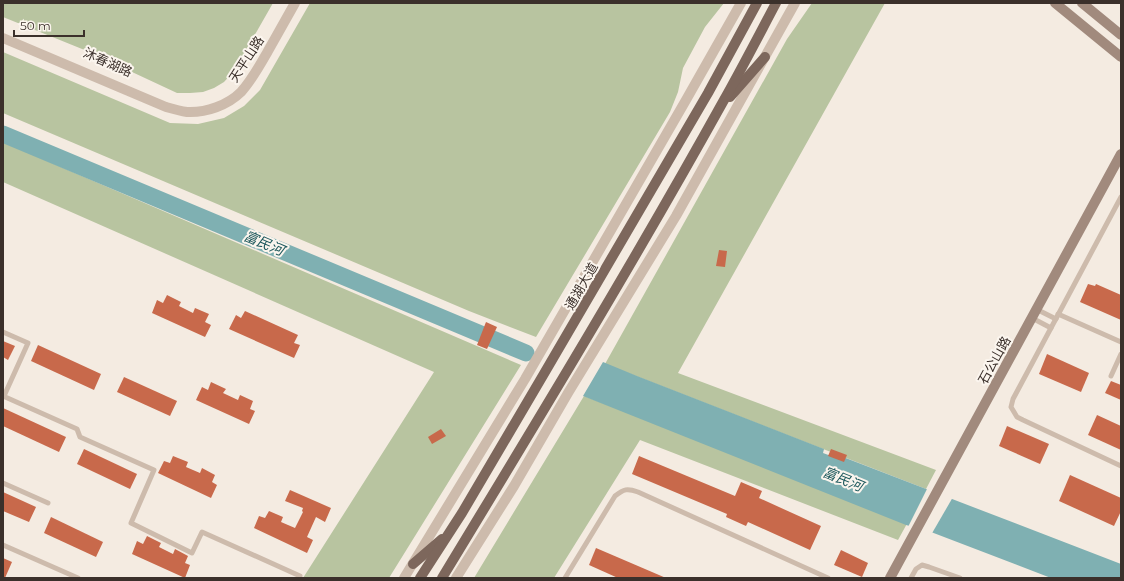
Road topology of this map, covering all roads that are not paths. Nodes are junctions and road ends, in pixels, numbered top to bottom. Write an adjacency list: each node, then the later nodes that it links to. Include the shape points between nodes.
1 (289, 3): 14 (street, 天平山路, via 239,86 209,104)
2 (295, 3): 14 (street, 天平山路, via 240,93 211,109 188,112)
3 (741, 3): 31 (street, via 529,373)
4 (757, 3): 29 (main road, 通湖大道, via 692,120)
5 (776, 3): 15 (main road)
6 (796, 3): 12 (street)
7 (1055, 3): 13 (street)
8 (1082, 3): 10 (street)
9 (3, 33): 14 (street, 沐春湖路)
10 (1121, 35)
11 (3, 38): 14 (street, 沐春湖路, via 151,102)
12 (765, 57): 15 (main road); 37 (street, via 676,216)
13 (1121, 57)
14 (179, 108)
15 (717, 112): 36 (main road, via 631,264)
16 (1121, 154): 18 (street, 石公山路)
17 (1121, 197): 19 (lane)
18 (1034, 313): 19 (lane); 20 (lane); 40 (street, 石公山路)
19 (1057, 317): 20 (lane); 22 (lane)
20 (1051, 328): 26 (lane, via 1014,399 1011,407 1013,412 1017,417)
21 (3, 332): 25 (lane, via 28,343)
22 (1121, 342)
23 (1121, 354): 24 (lane)
24 (1111, 376)
25 (4, 396): 33 (lane, via 77,429 80,437 154,470 132,523 192,553 202,532 300,576)
26 (1121, 466)
27 (3, 483): 28 (lane)
28 (48, 503)
29 (449, 532): 31 (main road); 35 (main road, 通湖大道)
30 (3, 545): 32 (lane)
31 (413, 564): 34 (street)
32 (78, 578)
33 (299, 578)
34 (404, 578)
35 (420, 578)
36 (442, 578)
37 (456, 578)
38 (565, 578): 39 (lane, via 615,496 625,490 638,492)
39 (828, 578)
40 (890, 578)
41 (911, 578): 42 (lane, via 922,565)
42 (960, 578)

